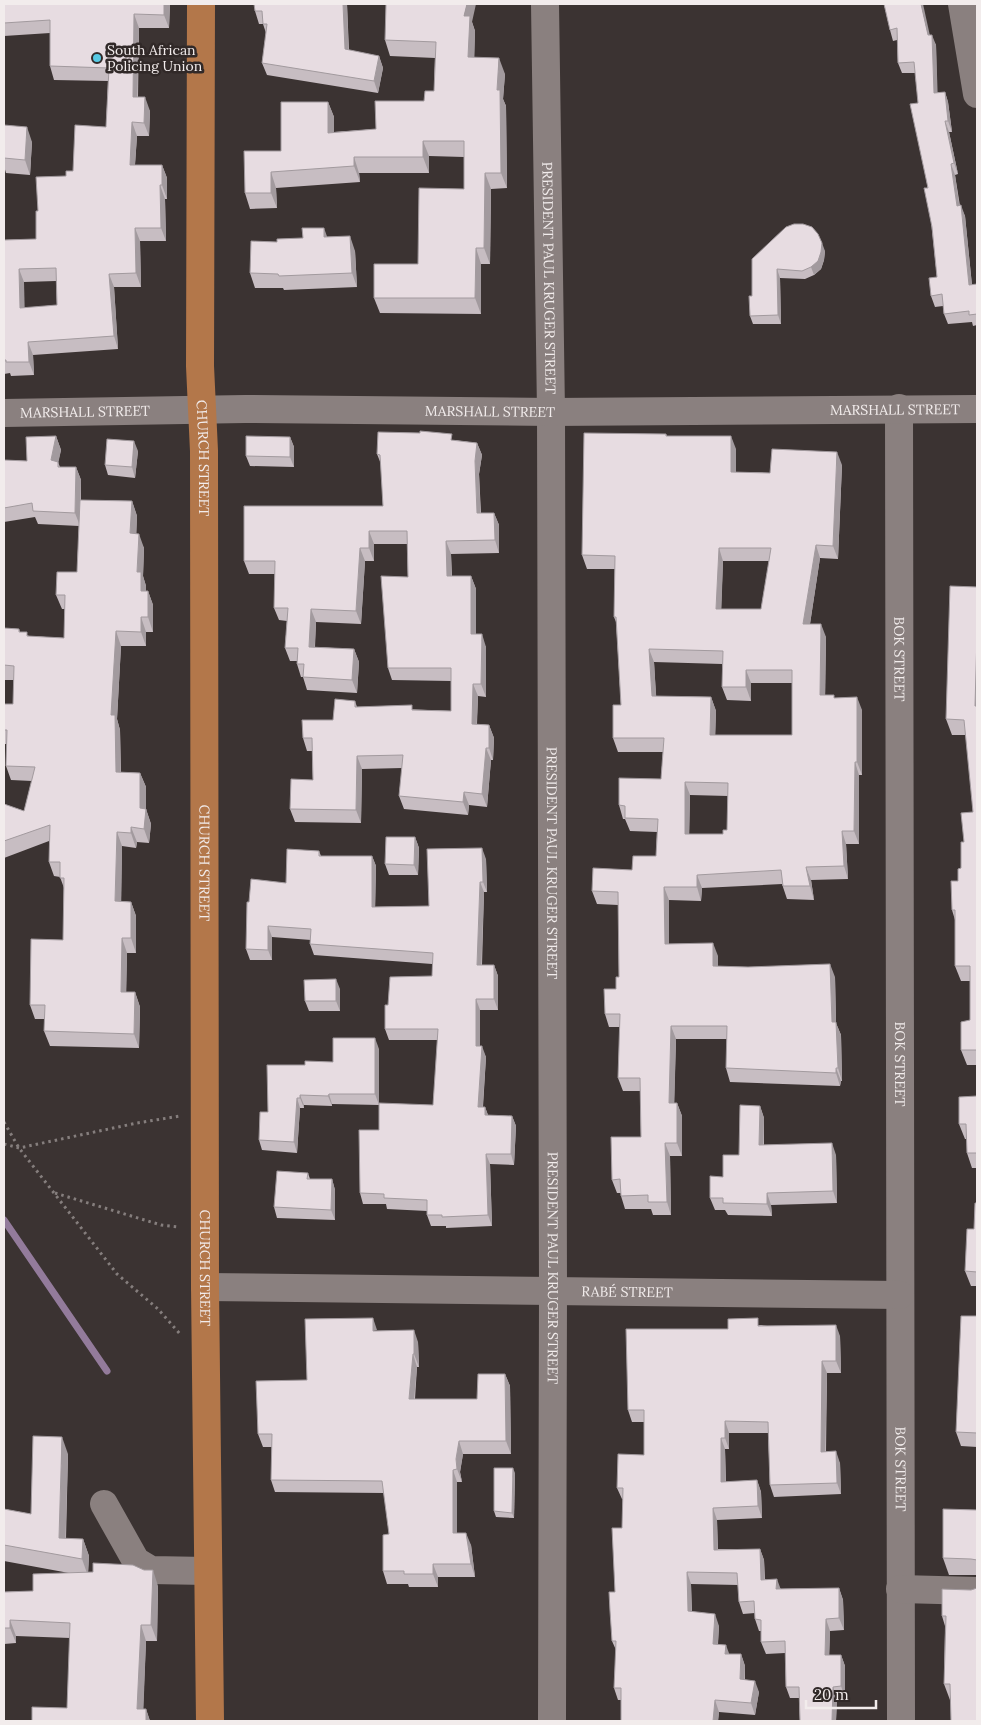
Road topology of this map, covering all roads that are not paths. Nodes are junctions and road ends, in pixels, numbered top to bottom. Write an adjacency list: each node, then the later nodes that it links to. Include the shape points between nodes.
1 (201, 4): 7 (main road, CHURCH STREET)
2 (545, 4): 8 (street, PRESIDENT PAUL KRUGER STREET)
3 (962, 4): 4 (street)
4 (977, 94)
5 (899, 408): 6 (street, MARSHALL STREET); 8 (street, MARSHALL STREET); 12 (street, BOK STREET)
6 (977, 409)
7 (202, 410): 8 (street, MARSHALL STREET); 9 (street, MARSHALL STREET); 10 (main road, CHURCH STREET)
8 (551, 412): 11 (street, PRESIDENT PAUL KRUGER STREET)
9 (4, 413)
10 (205, 1287): 11 (street, RABÉ STREET); 14 (main road, CHURCH STREET)
11 (553, 1292): 12 (street, RABÉ STREET); 18 (street, PRESIDENT PAUL KRUGER STREET)
12 (900, 1295): 15 (street, BOK STREET)
13 (104, 1504): 14 (street, via 136,1561 151,1570)
14 (207, 1581): 17 (main road, CHURCH STREET)
15 (900, 1589): 16 (street); 19 (street, BOK STREET)
16 (977, 1590)
17 (210, 1721)
18 (552, 1721)
19 (901, 1721)

